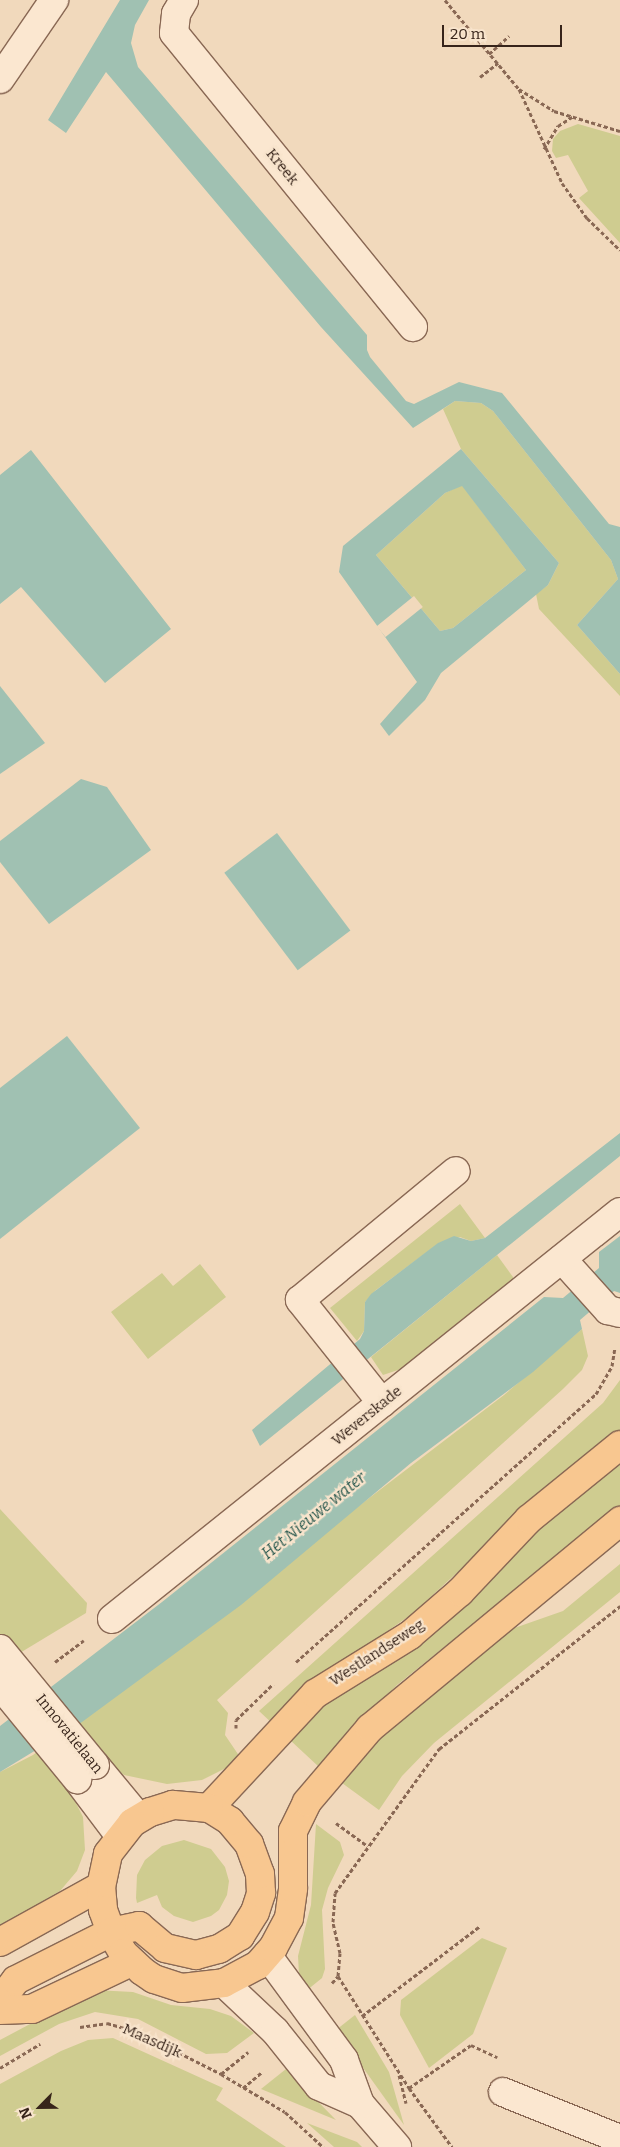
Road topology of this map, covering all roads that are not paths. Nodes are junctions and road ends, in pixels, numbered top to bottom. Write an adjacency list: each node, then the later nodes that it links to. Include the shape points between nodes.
1 (54, 0): 3 (street)
2 (184, 0): 4 (street, Kreek, via 176,14 174,33)
3 (0, 79)
4 (413, 328)
5 (456, 1171): 9 (street, via 300,1300)
6 (620, 1212): 7 (street, Weverskade)
7 (562, 1259): 8 (street); 9 (street, Weverskade)
8 (614, 1312)
9 (382, 1404): 12 (street, Weverskade)
10 (620, 1445): 16 (main road, Westlandseweg, via 529,1519 460,1592 410,1635 315,1694)
11 (620, 1520): 22 (main road, via 370,1728 307,1802 293,1831 293,1888 289,1918)
12 (112, 1619)
13 (0, 1649): 15 (street, Innovatielaan, bridge)
14 (0, 1685): 15 (street, Innovatielaan, bridge)
15 (86, 1772): 17 (street, Innovatielaan)
16 (209, 1808): 17 (main road, via 174,1805); 19 (main road, via 241,1832 255,1856 260,1874 260,1893)
17 (130, 1827): 18 (main road, via 104,1865)
18 (101, 1886): 20 (main road, via 103,1910); 21 (main road)
19 (247, 1927): 20 (main road, via 225,1946 196,1954 165,1948 139,1926); 22 (main road)
20 (111, 1932): 23 (main road); 25 (main road, via 16,1980)
21 (0, 1942)
22 (267, 1956): 24 (main road, via 248,1972); 28 (street, via 344,2060)
23 (131, 1962): 24 (main road, via 154,1979 182,1988); 26 (main road, via 32,2009)
24 (224, 1983): 28 (street, via 275,2031 319,2086)
25 (0, 2001)
26 (0, 2010)
27 (503, 2092): 29 (street)
28 (360, 2104): 30 (street)
29 (620, 2139)
30 (397, 2147)

